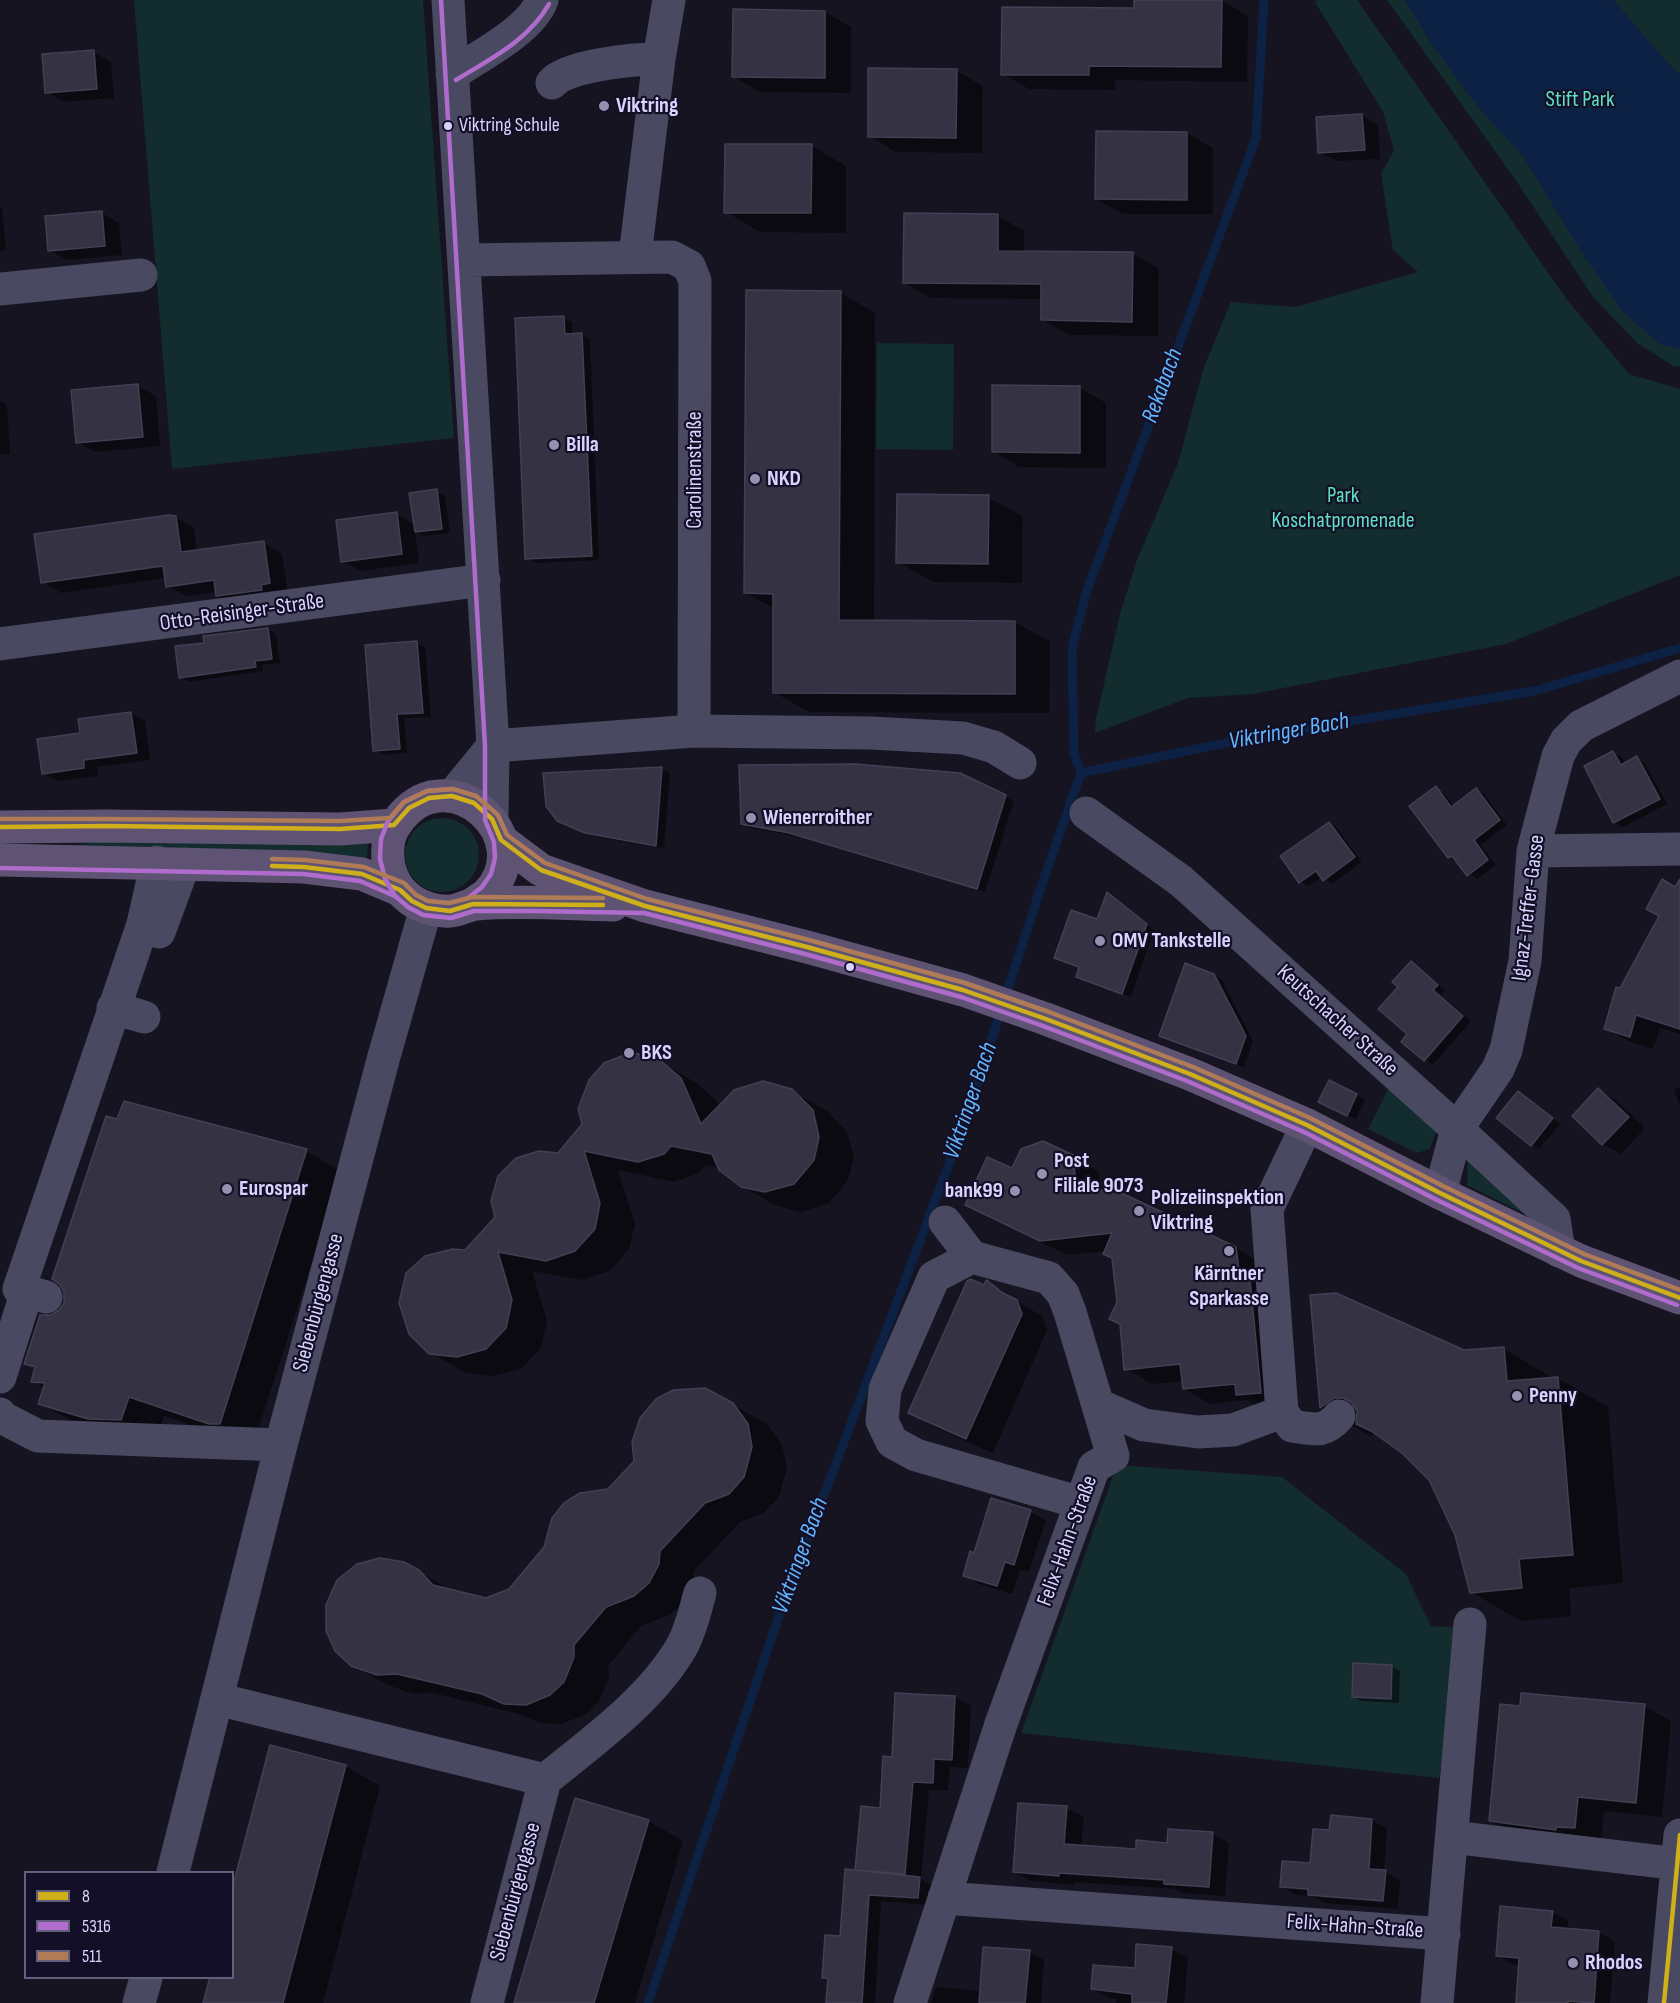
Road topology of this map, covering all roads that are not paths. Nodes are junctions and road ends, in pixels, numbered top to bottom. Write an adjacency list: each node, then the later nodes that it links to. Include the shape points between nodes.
1 (448, 0): 5 (street)
2 (542, 0): 5 (street, via 538,11 522,28)
3 (669, 0): 4 (street)
4 (659, 59): 6 (street, via 631,59 561,74); 7 (street)
5 (452, 74): 8 (street)
6 (552, 83)
7 (635, 256): 8 (street, Carolinenstraße); 14 (street, Carolinenstraße, via 672,257 689,266 695,280)
8 (464, 260): 11 (street)
9 (141, 275): 10 (street)
10 (0, 290)
11 (484, 580): 12 (street, Otto-Reisinger-Straße); 15 (street)
12 (0, 644)
13 (1680, 676): 23 (street, Ignaz-Treffer-Gasse, via 1581,726 1566,741 1558,756)
14 (694, 732): 15 (street); 16 (street, via 963,738 994,747)
15 (494, 746): 17 (street); 21 (street)
16 (1020, 763)
17 (452, 796): 19 (main road, via 429,798 409,808); 21 (main road, via 474,803)
18 (1086, 813): 30 (street, Keutschacher Straße, via 1181,881)
19 (394, 825): 20 (main road, via 340,829); 26 (main road, via 388,841 391,875)
20 (0, 827)
21 (496, 829): 27 (main road, via 503,859 498,877); 28 (main road, via 541,870)
22 (1680, 849): 23 (street)
23 (1533, 851): 30 (street, Ignaz-Treffer-Gasse, via 1525,961 1506,1050 1498,1069)
24 (0, 860): 25 (main road)
25 (171, 863): 26 (main road, via 304,867 362,874); 36 (street, via 143,924 130,1008 19,1288 41,1291)
26 (413, 899): 27 (main road, via 450,911); 41 (street, Siebenbürgengasse, via 383,1060)
27 (473, 904): 28 (main road)
28 (645, 906): 29 (main road, via 963,990 1190,1074)
29 (1307, 1125): 31 (main road); 38 (street, via 1267,1209)
30 (1457, 1129): 31 (street, Ignaz-Treffer-Gasse); 33 (street, Keutschacher Straße, via 1554,1219)
31 (1440, 1193): 33 (main road)
32 (945, 1222): 34 (street)
33 (1559, 1251): 35 (main road)
34 (972, 1257): 37 (street, Felix-Hahn-Straße, via 1049,1278 1063,1294); 42 (street, via 934,1277 885,1389 882,1420 892,1442 916,1455)
35 (1680, 1298)
36 (0, 1377)
37 (1098, 1405): 38 (street, via 1144,1425 1198,1432 1233,1430); 42 (street, Felix-Hahn-Straße, via 1113,1456 1094,1467)
38 (1282, 1412): 40 (street, via 1292,1426 1316,1430 1330,1427)
39 (0, 1413): 41 (street, via 38,1436)
40 (1339, 1416)
41 (281, 1445): 45 (street, Siebenbürgengasse)
42 (1081, 1503): 50 (street, Felix-Hahn-Straße, via 1001,1724)
43 (700, 1593): 46 (street, via 683,1645 652,1687)
44 (1470, 1624): 47 (street, Felix-Hahn-Straße)
45 (217, 1699): 46 (street); 49 (street, Siebenbürgengasse)
46 (544, 1780): 54 (street, Siebenbürgengasse)
47 (1452, 1837): 48 (street); 51 (street, Felix-Hahn-Straße)
48 (1679, 1854): 57 (street)
49 (172, 1871)
50 (944, 1898): 51 (street, Felix-Hahn-Straße); 55 (street, Felix-Hahn-Straße)
51 (1443, 1934): 56 (street, Felix-Hahn-Straße)
52 (145, 1979): 53 (street)
53 (139, 2003)
54 (487, 2003)
55 (910, 2003)
56 (1437, 2003)
57 (1664, 2003)

